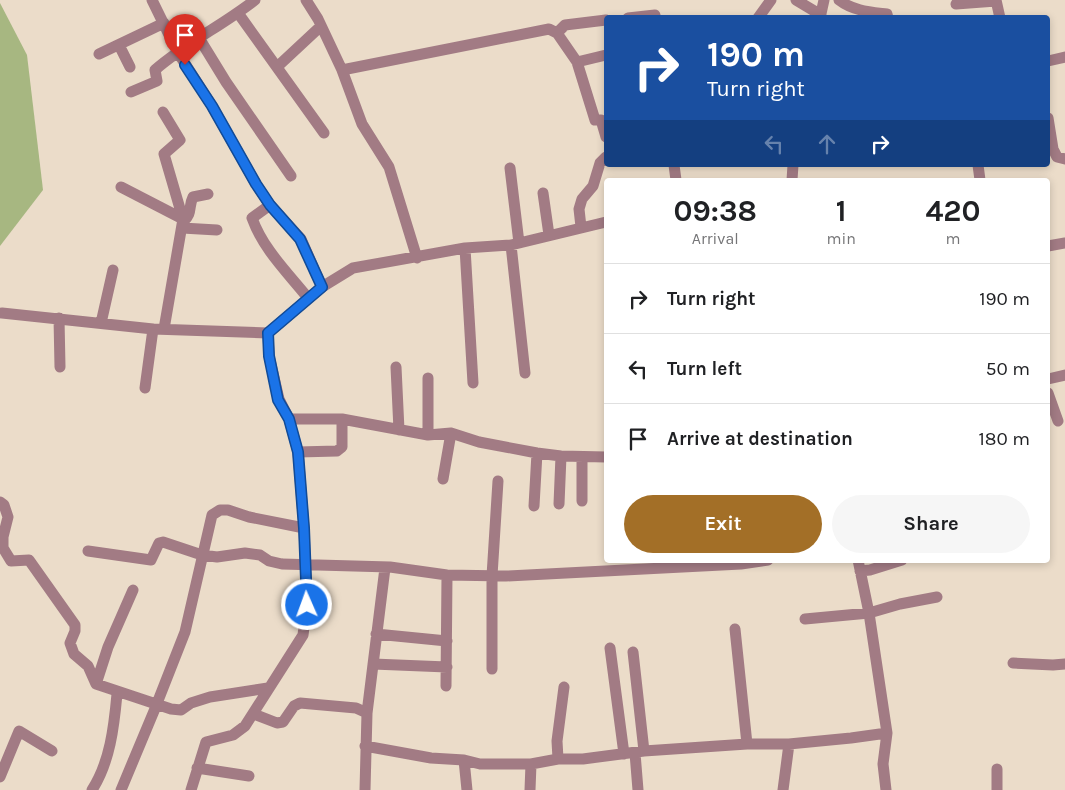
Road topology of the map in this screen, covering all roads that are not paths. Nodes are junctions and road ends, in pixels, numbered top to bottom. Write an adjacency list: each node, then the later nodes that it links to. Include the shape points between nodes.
1 (152, 0): 20 (street)
2 (255, 0): 11 (street)
3 (321, 0): 9 (street)
4 (771, 0): 14 (street)
5 (796, 0): 15 (street)
6 (824, 0): 16 (street)
7 (839, 0): 17 (street, via 867,12)
8 (996, 0): 10 (street); 18 (street)
9 (309, 3): 21 (street)
10 (956, 4)
11 (238, 13): 23 (street); 32 (street)
12 (655, 14): 13 (street)
13 (648, 15)
14 (760, 15)
15 (818, 15)
16 (820, 15)
17 (888, 15)
18 (999, 15)
19 (604, 20): 22 (street, via 564,24)
20 (164, 23): 24 (street); 25 (street)
21 (321, 26): 32 (street); 33 (street)
22 (558, 33): 30 (street); 33 (street, via 549,29)
23 (199, 38): 25 (street); 42 (street)
24 (119, 45): 26 (street); 31 (street)
25 (177, 51): 34 (street, via 155,70 157,81); 46 (street)
26 (99, 54)
27 (604, 55): 30 (street)
28 (1065, 57): 29 (street)
29 (1050, 61)
30 (577, 62): 36 (street, via 595,120)
31 (130, 67)
32 (277, 67): 38 (street)
33 (342, 70): 56 (street, via 362,124 389,167)
34 (132, 92)
35 (163, 112): 48 (street, via 180,140 164,154)
36 (604, 119)
37 (1050, 130): 40 (street, via 1053,149 1058,157)
38 (324, 133)
39 (604, 159): 49 (street, via 593,186 582,199)
40 (1065, 159)
41 (510, 168): 53 (street)
42 (291, 176)
43 (121, 187): 48 (street)
44 (543, 193): 51 (street)
45 (208, 194): 48 (street, via 193,197 191,211)
46 (270, 205): 58 (street, via 300,239); 59 (street, via 252,218 256,228)
47 (604, 222): 49 (street)
48 (183, 223): 50 (street); 63 (street)
49 (580, 227): 51 (street)
50 (217, 230)
51 (549, 235): 53 (street)
52 (1065, 243): 54 (street)
53 (515, 244): 55 (street); 67 (street)
54 (1050, 246)
55 (465, 248): 56 (street); 71 (street)
56 (417, 258): 58 (street, via 353,268)
57 (114, 270): 62 (street)
58 (322, 287): 59 (street)
59 (308, 298): 64 (street)
60 (2, 313): 61 (street)
61 (59, 318): 62 (street); 65 (street)
62 (100, 323): 63 (street)
63 (159, 329): 64 (street); 72 (street)
64 (268, 333): 74 (street, via 278,400)
65 (60, 367)
66 (396, 367): 77 (street)
67 (525, 373)
68 (1065, 375): 70 (street)
69 (428, 378): 79 (street)
70 (1050, 379)
71 (473, 383)
72 (144, 388)
73 (1050, 399): 76 (street)
74 (289, 419): 75 (street); 80 (street)
75 (342, 419): 77 (street); 80 (street, via 342,447 337,451)
76 (1057, 422)
77 (399, 430): 79 (street)
78 (451, 433): 79 (street); 81 (street); 85 (street)
79 (428, 436)
80 (298, 452): 91 (street)
81 (537, 453): 82 (street); 90 (street)
82 (561, 456): 83 (street); 89 (street)
83 (582, 457): 84 (street); 87 (street)
84 (604, 458)
85 (443, 479)
86 (498, 481): 101 (street)
87 (582, 501)
88 (0, 502): 94 (street, via 8,517 3,548)
89 (559, 504)
90 (534, 506)
91 (304, 528): 93 (street, via 220,510 212,515); 95 (street)
92 (88, 551): 93 (street, via 151,560 159,543 163,542)
93 (202, 555): 95 (street, via 217,557 245,553 282,564); 121 (street, via 185,632)
94 (5, 560): 116 (street, via 29,560 75,625 70,643 74,654 88,666)
95 (306, 563): 99 (street); 119 (street, via 307,605 302,634)
96 (748, 563): 101 (street)
97 (892, 563): 98 (street, via 870,570)
98 (859, 566): 104 (street)
99 (385, 568): 100 (street); 107 (street)
100 (447, 576): 101 (street); 108 (street)
101 (492, 576): 115 (street)
102 (133, 590): 116 (street)
103 (936, 597): 104 (street)
104 (869, 613): 105 (street); 124 (street)
105 (805, 619)
106 (735, 629): 125 (street)
107 (376, 634): 108 (street); 112 (street)
108 (447, 641): 114 (street)
109 (610, 648): 129 (street)
110 (633, 652): 129 (street)
111 (1013, 663): 113 (street)
112 (373, 664): 114 (street); 122 (street)
113 (1065, 664)
114 (447, 667): 117 (street)
115 (492, 669)
116 (96, 684): 121 (street)
117 (446, 686)
118 (564, 687): 130 (street)
119 (268, 688): 121 (street, via 210,697 191,702 181,710); 123 (street)
120 (117, 694): 137 (street, via 114,728 102,770)
121 (158, 703): 138 (street)
122 (367, 713): 123 (street, via 356,708 300,703 283,722); 127 (street)
123 (254, 714): 133 (street, via 233,735 206,742)
124 (887, 733): 126 (street); 145 (street, via 883,764)
125 (747, 744): 126 (street); 129 (street)
126 (789, 744): 144 (street)
127 (365, 746): 131 (street, via 431,758); 140 (street)
128 (52, 751): 136 (street, via 19,732)
129 (634, 753): 130 (street); 143 (street)
130 (558, 759): 132 (street)
131 (464, 760): 132 (street, via 480,764); 141 (street)
132 (531, 764): 142 (street)
133 (197, 768): 135 (street); 139 (street)
134 (997, 770): 146 (street)
135 (249, 776)
136 (0, 777)
137 (92, 790)
138 (121, 790)
139 (190, 790)
140 (365, 790)
141 (467, 790)
142 (530, 790)
143 (638, 790)
144 (783, 790)
145 (886, 790)
146 (997, 790)

